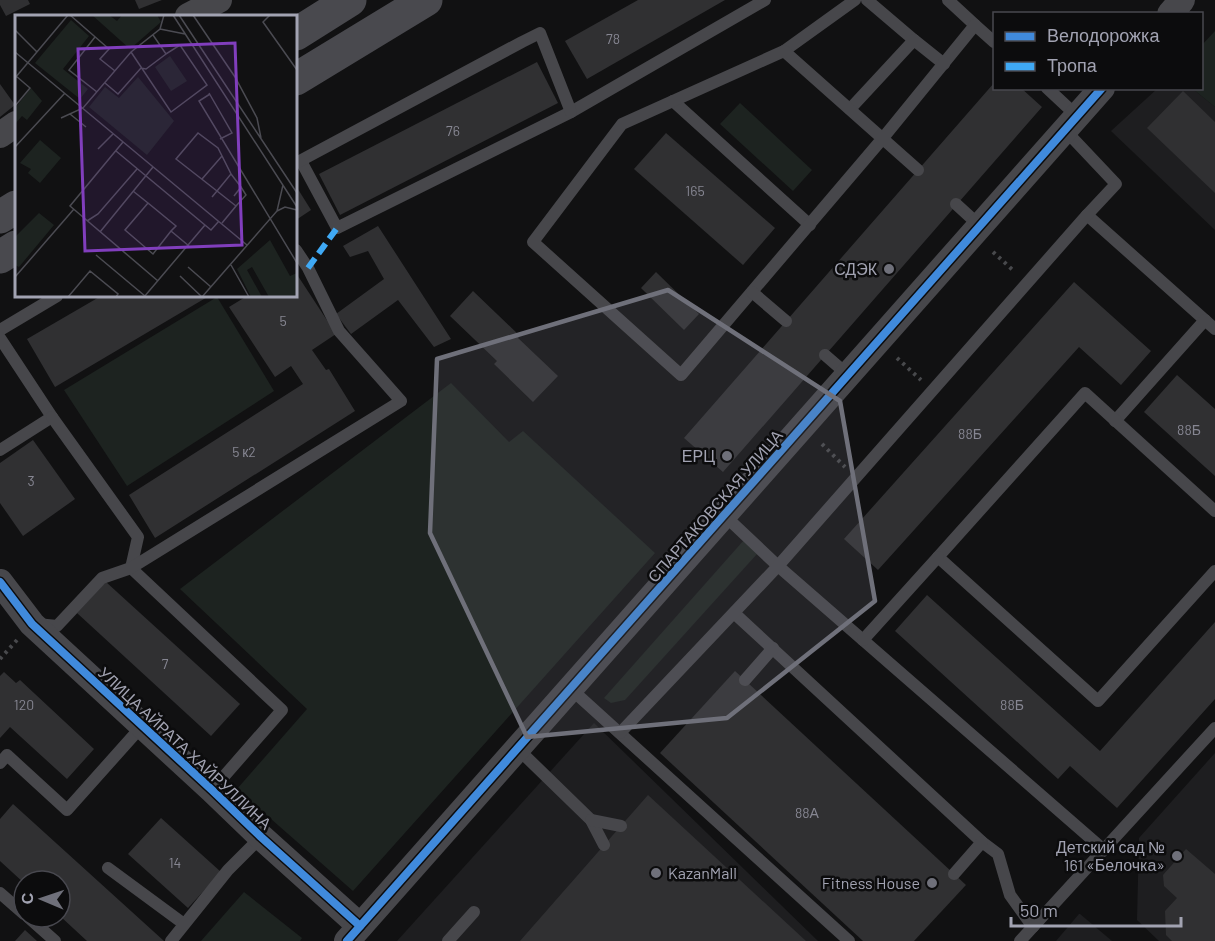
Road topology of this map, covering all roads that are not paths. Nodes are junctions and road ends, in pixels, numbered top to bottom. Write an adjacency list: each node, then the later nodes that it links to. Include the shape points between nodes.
1 (219, 0): 10 (street)
2 (350, 0): 12 (main road)
3 (426, 0): 17 (main road)
4 (765, 0): 22 (lane)
5 (855, 0): 15 (lane)
6 (867, 0): 13 (lane)
7 (948, 0): 11 (lane)
8 (1182, 0): 9 (street)
9 (1172, 12)
10 (190, 15)
11 (975, 25): 14 (lane); 16 (lane)
12 (297, 33)
13 (914, 40): 16 (lane); 21 (lane)
14 (993, 41)
15 (784, 51): 20 (lane); 21 (lane)
16 (944, 64): 26 (lane)
17 (297, 78)
18 (1048, 90): 23 (lane)
19 (1100, 90): 23 (street, СПАРТАКОВСКАЯ УЛИЦА)
20 (673, 101): 33 (lane); 38 (lane, via 622,124 533,242 681,375)
21 (850, 109): 26 (lane)
22 (571, 112): 27 (lane, via 337,228); 27 (lane, via 540,33)
23 (1071, 123): 31 (lane, via 1116,184); 34 (street, СПАРТАКОВСКАЯ УЛИЦА)
24 (15, 125): 25 (street)
25 (0, 135)
26 (883, 138): 28 (lane); 33 (lane)
27 (298, 162)
28 (918, 170)
29 (956, 204): 34 (lane)
30 (15, 208): 32 (main road)
31 (1087, 215): 40 (lane); 53 (lane)
32 (0, 217)
33 (810, 225): 38 (lane)
34 (980, 226): 46 (street, СПАРТАКОВСКАЯ УЛИЦА)
35 (15, 248): 37 (main road)
36 (297, 252): 54 (lane, via 339,331 401,401)
37 (0, 257)
38 (752, 292): 41 (lane)
39 (55, 297): 43 (lane)
40 (1205, 320): 42 (lane); 48 (lane)
41 (786, 321)
42 (1215, 329)
43 (0, 330)
44 (0, 338): 47 (lane)
45 (825, 355): 46 (lane)
46 (848, 375): 51 (street, СПАРТАКОВСКАЯ УЛИЦА)
47 (52, 417): 49 (lane); 54 (lane, via 138,537)
48 (1115, 421): 50 (lane); 52 (lane, via 1085,393)
49 (0, 450)
50 (1215, 511)
51 (724, 515): 53 (lane); 62 (street, СПАРТАКОВСКАЯ УЛИЦА)
52 (938, 557): 55 (lane, via 1098,701); 59 (lane)
53 (778, 566): 57 (lane); 59 (lane)
54 (131, 568): 58 (lane, via 102,578 57,626); 68 (lane, via 282,710)
55 (1215, 570)
56 (0, 582): 58 (street, УЛИЦА АЙРАТА ХАЙРУЛЛИНА)
57 (734, 613): 60 (lane); 65 (lane)
58 (32, 624): 63 (street, УЛИЦА АЙРАТА ХАЙРУЛЛИНА)
59 (863, 640): 74 (lane)
60 (773, 648): 61 (lane); 72 (lane)
61 (745, 680)
62 (571, 689): 65 (lane); 66 (street, СПАРТАКОВСКАЯ УЛИЦА)
63 (142, 726): 67 (lane, via 67,810 7,755); 68 (street, УЛИЦА АЙРАТА ХАЙРУЛЛИНА)
64 (1215, 728): 74 (lane)
65 (620, 734): 87 (lane)
66 (518, 749): 69 (lane); 83 (street, СПАРТАКОВСКАЯ УЛИЦА)
67 (0, 763)
68 (212, 790): 71 (street, УЛИЦА АЙРАТА ХАЙРУЛЛИНА)
69 (591, 820): 70 (lane); 73 (lane)
70 (621, 826)
71 (261, 837): 80 (lane); 83 (street, УЛИЦА АЙРАТА ХАЙРУЛЛИНА)
72 (982, 842): 76 (lane); 81 (lane, via 998,855 1010,895)
73 (604, 845)
74 (1104, 850): 81 (lane)
75 (108, 868): 80 (lane)
76 (954, 874)
77 (0, 893): 78 (lane)
78 (12, 904)
79 (474, 912): 86 (lane)
80 (184, 924): 85 (lane)
81 (1033, 927): 88 (lane)
82 (42, 929): 84 (lane)
83 (357, 936)
84 (55, 941)
85 (171, 941)
86 (448, 941)
87 (849, 941)
88 (1020, 941)

